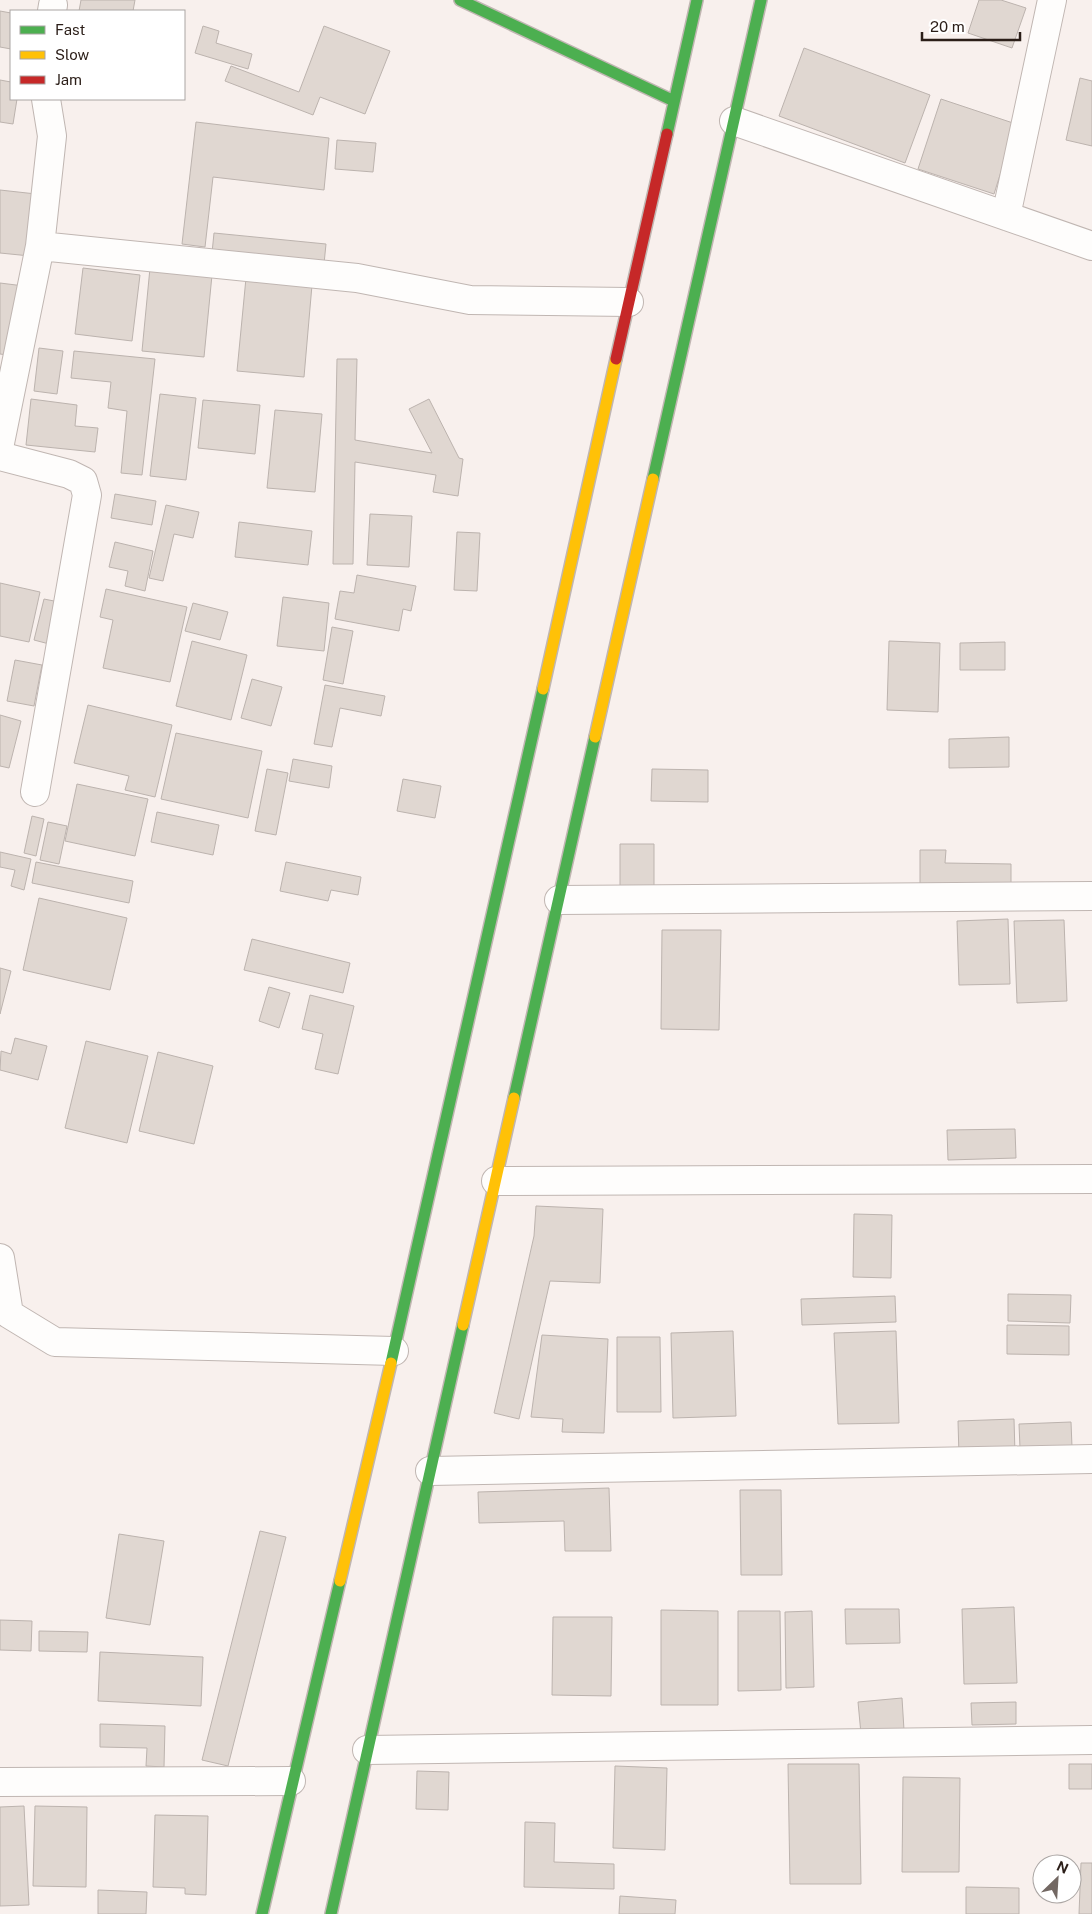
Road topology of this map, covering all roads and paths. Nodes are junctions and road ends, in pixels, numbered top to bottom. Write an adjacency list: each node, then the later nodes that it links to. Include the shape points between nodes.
1 (460, 0): 6 (street)
2 (697, 0): 6 (street)
3 (761, 0): 7 (street)
4 (1052, 0): 8 (street)
5 (46, 100): 9 (street, via 52,136)
6 (674, 101): 11 (street)
7 (734, 121): 8 (street); 16 (street)
8 (1006, 216): 10 (street)
9 (40, 246): 11 (street, via 357,278 470,300); 12 (street)
10 (1092, 246)
11 (630, 302): 21 (street)
12 (0, 444)
13 (0, 456): 14 (street, via 69,474 83,481 87,495)
14 (36, 792)
15 (1092, 896): 16 (street)
16 (559, 900): 18 (street)
17 (1092, 1180): 18 (street)
18 (496, 1181): 23 (street)
19 (0, 1258): 20 (street)
20 (4, 1317): 21 (street, via 55,1342)
21 (394, 1351): 26 (street)
22 (1092, 1459): 23 (street)
23 (430, 1471): 25 (street)
24 (1092, 1740): 25 (street)
25 (368, 1750): 29 (street)
26 (291, 1781): 27 (street); 28 (street)
27 (0, 1782)
28 (262, 1914)
29 (331, 1914)

